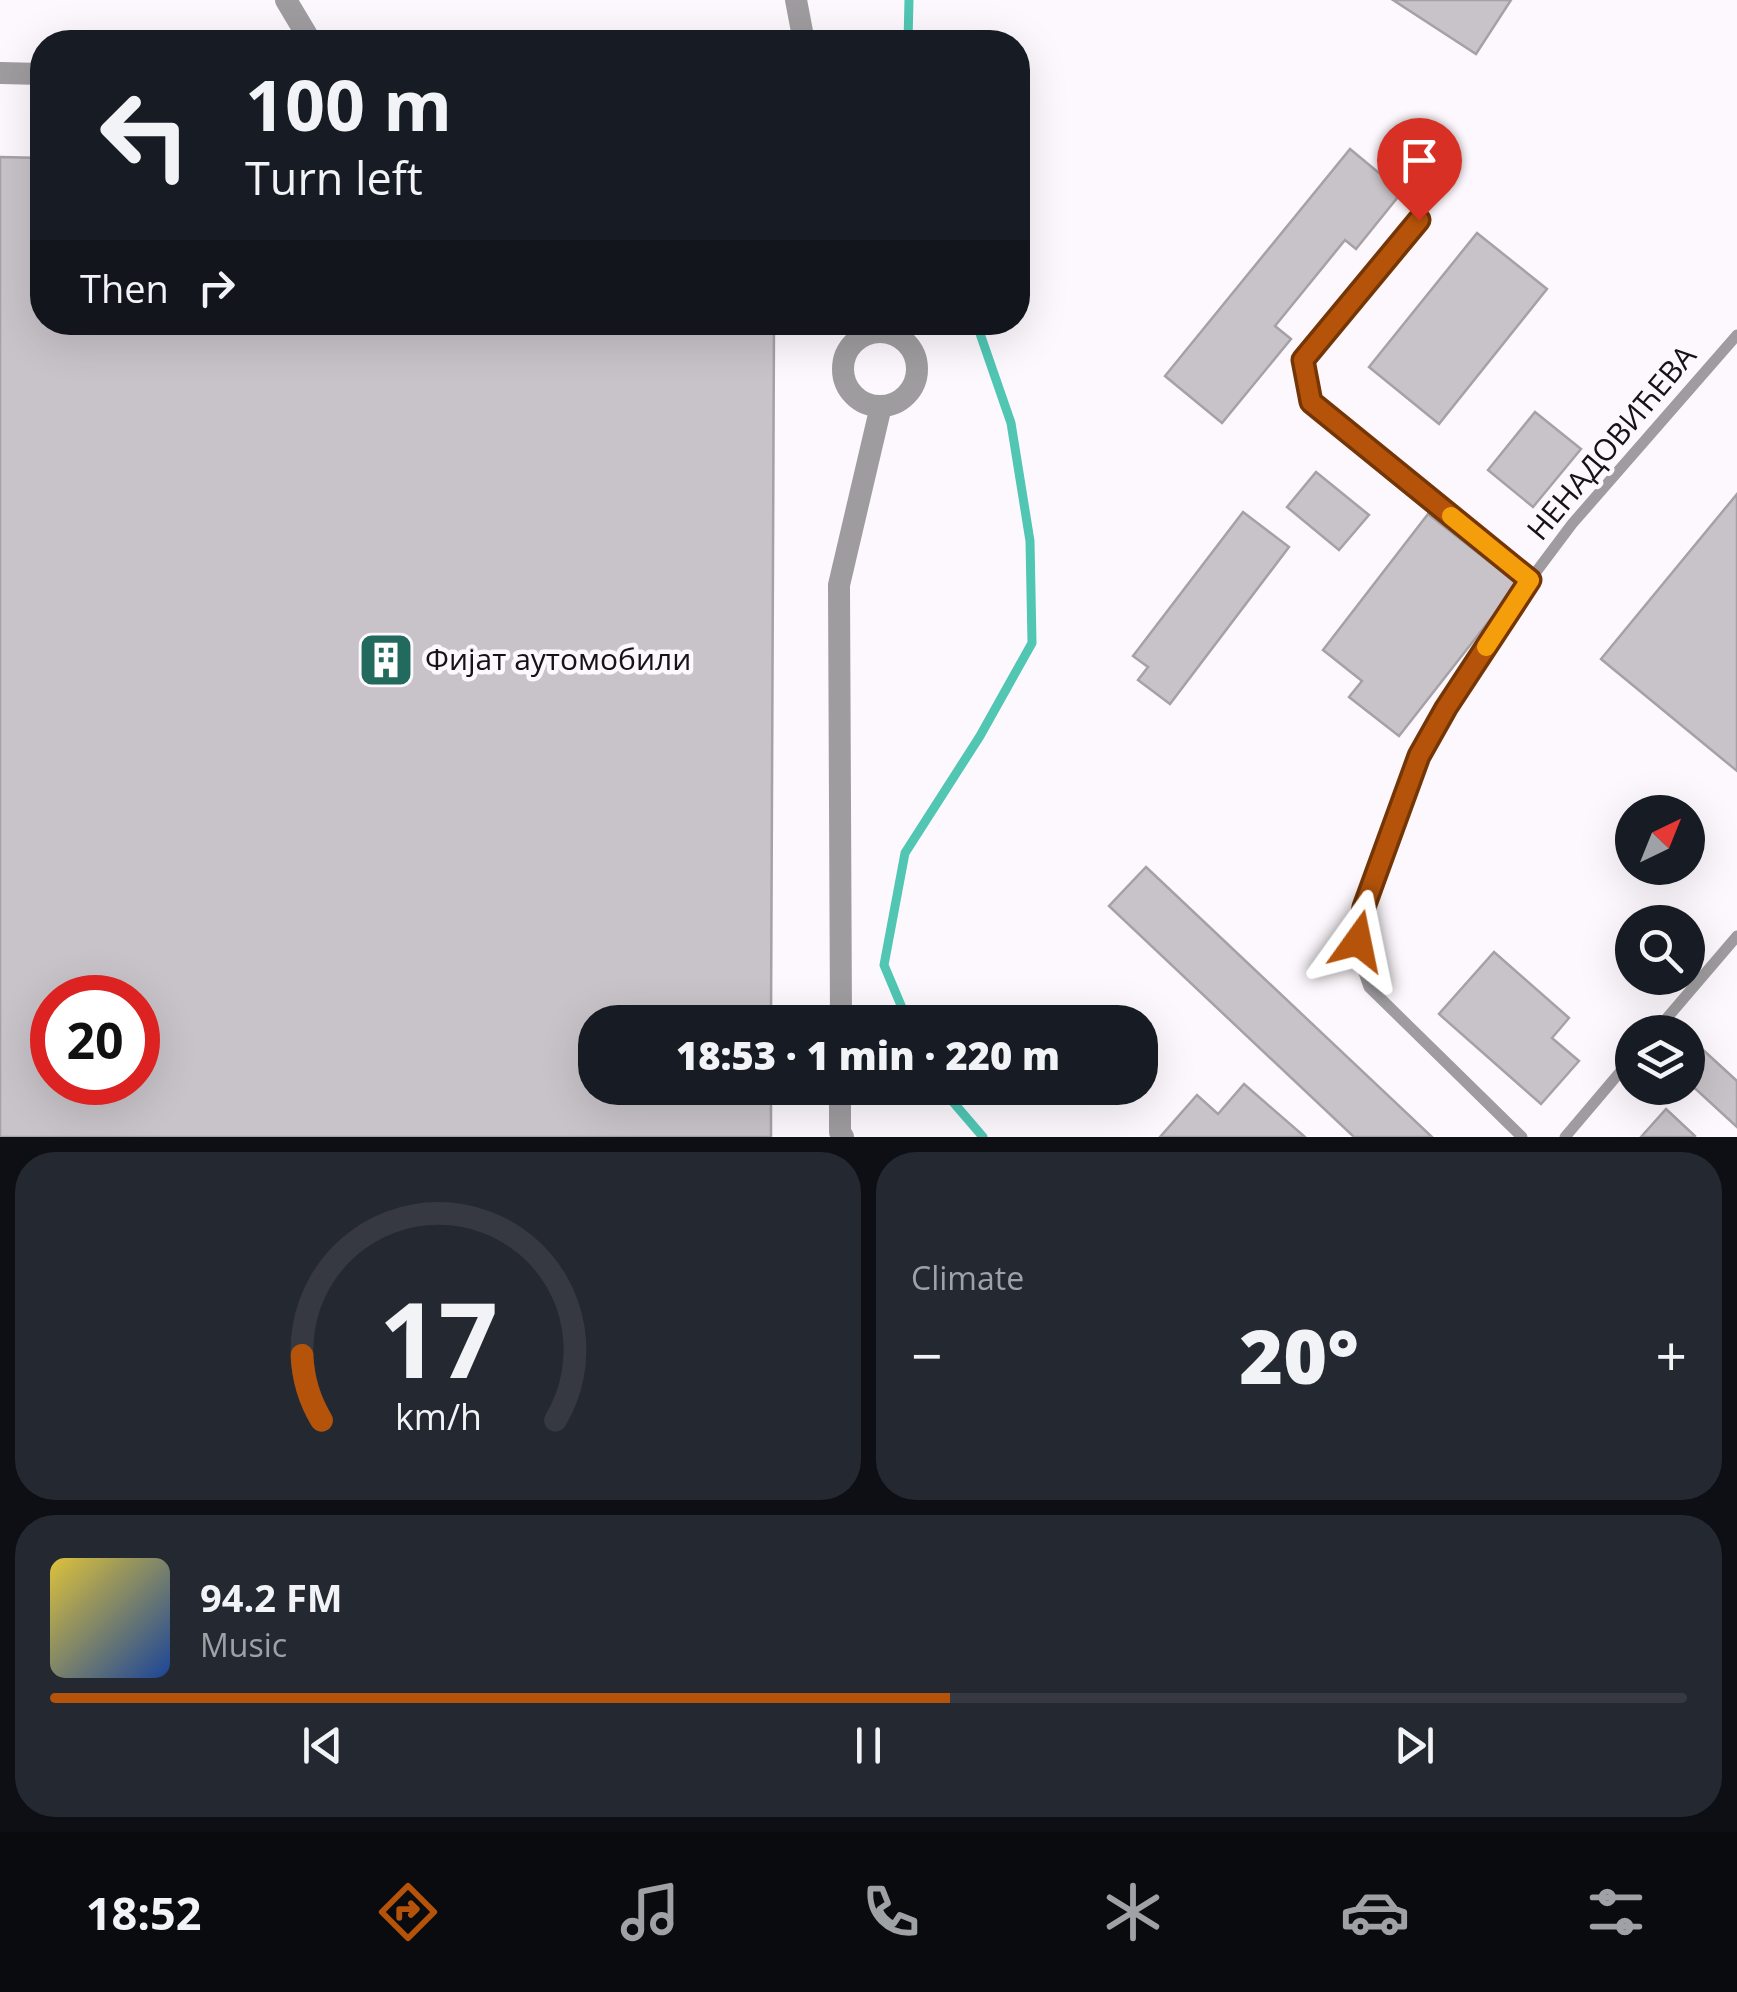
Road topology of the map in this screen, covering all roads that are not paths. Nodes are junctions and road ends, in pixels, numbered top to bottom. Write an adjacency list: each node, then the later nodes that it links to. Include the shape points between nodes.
1 (286, 0): 3 (street)
2 (796, 0): 4 (street)
3 (304, 30)
4 (802, 30)
5 (0, 73): 6 (street)
6 (30, 74)
7 (1419, 220): 12 (lane, via 1303,360 1311,402)
8 (863, 335): 11 (street, via 843,364 848,388)
9 (898, 335): 11 (street, via 910,345 917,379 903,399)
10 (1737, 335): 12 (lane, НЕНАДОВИЋЕВА)
11 (881, 406): 14 (street, via 839,585)
12 (1530, 580): 19 (lane, НЕНАДОВИЋЕВА, via 1419,756 1358,941 1370,987)
13 (1737, 936): 15 (lane)
14 (841, 1005)
15 (1669, 1015)
16 (1615, 1078): 20 (lane)
17 (840, 1105): 18 (street)
18 (844, 1137)
19 (1522, 1137)
20 (1566, 1137)

